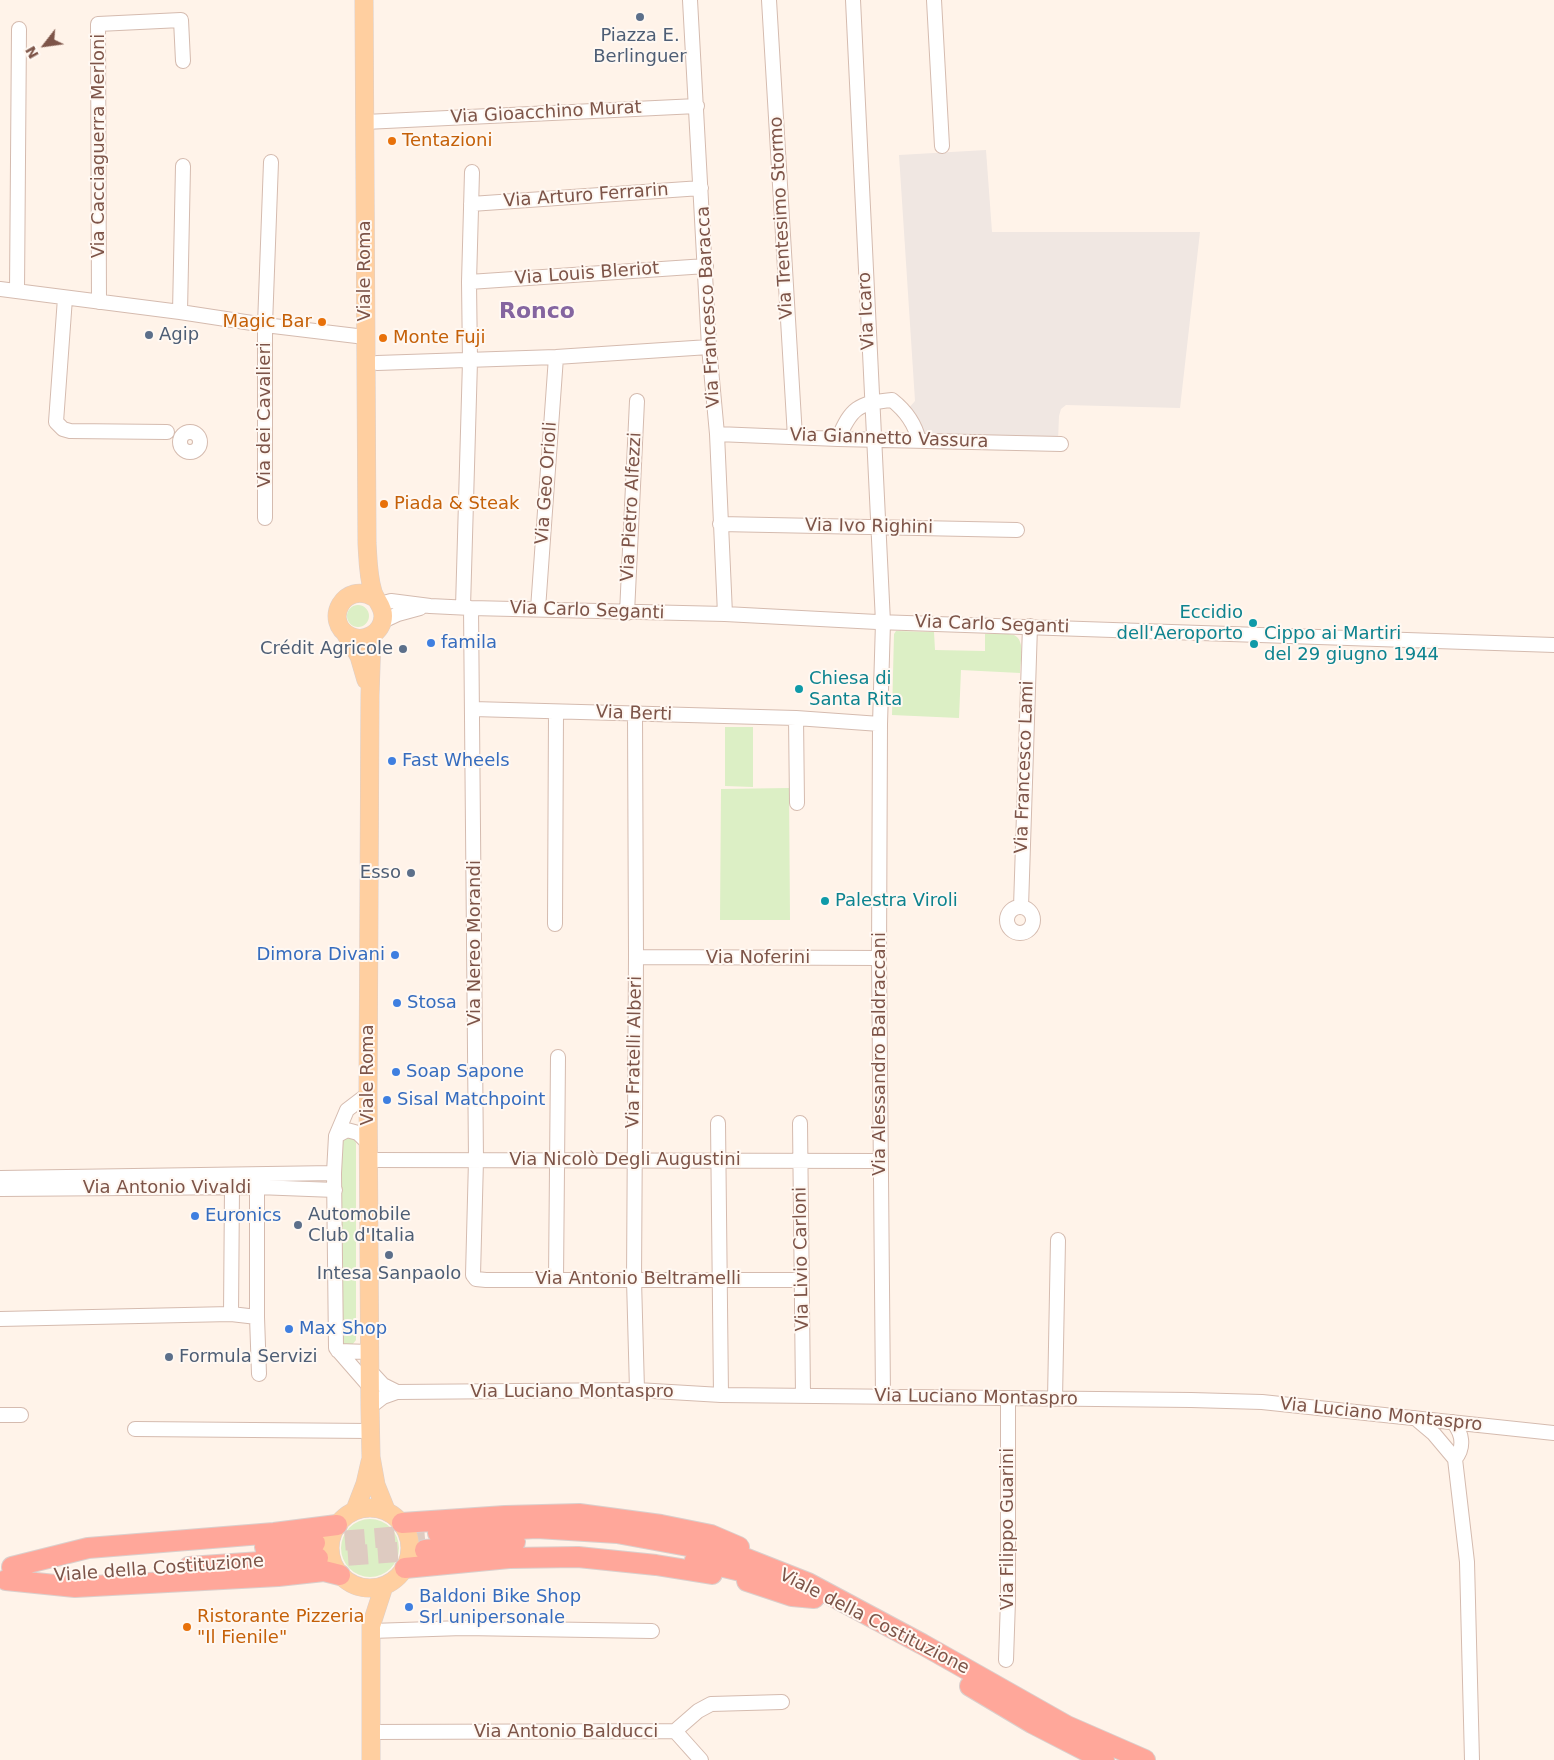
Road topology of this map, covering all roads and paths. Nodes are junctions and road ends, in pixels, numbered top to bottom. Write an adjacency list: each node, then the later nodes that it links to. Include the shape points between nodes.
1 (364, 0): 9 (main road, Viale Roma)
2 (690, 0): 8 (street, Via Francesco Baracca)
3 (769, 0): 33 (street, Via Trentesimo Stormo)
4 (853, 0): 30 (street, Via Icaro)
5 (934, 0): 10 (street)
6 (19, 29): 19 (street)
7 (183, 61): 21 (street, Via Cacciaguerra Merloni, via 181,20 98,24)
8 (697, 106): 9 (street, Via Gioacchino Murat); 14 (street, Via Francesco Baracca)
9 (365, 122): 24 (main road, Viale Roma)
10 (942, 146)
11 (272, 162): 23 (street, Via dei Cavalieri)
12 (183, 166): 22 (street)
13 (472, 172): 15 (street, Via Nereo Morandi)
14 (701, 188): 15 (street, Via Arturo Ferrarin); 16 (street, Via Francesco Baracca)
15 (471, 204): 17 (street, Via Nereo Morandi)
16 (706, 266): 17 (street, Via Louis Bleriot); 25 (street, Via Francesco Baracca)
17 (469, 282): 27 (street, Via Nereo Morandi)
18 (0, 289): 19 (street)
19 (17, 291): 20 (street)
20 (65, 298): 21 (street); 32 (street, via 56,422 70,431 167,432)
21 (99, 302): 22 (street)
22 (180, 312): 23 (street)
23 (265, 326): 24 (street); 38 (street, Via dei Cavalieri)
24 (366, 337): 42 (main road, Viale Roma)
25 (709, 348): 26 (street); 31 (street, Via Francesco Baracca)
26 (556, 357): 27 (street); 46 (street, Via Geo Orioli)
27 (470, 361): 28 (street); 45 (street, Via Nereo Morandi)
28 (377, 363)
29 (637, 401): 47 (street, Via Pietro Alfezzi)
30 (871, 402): 34 (street, via 858,408 845,422); 35 (street, Via Icaro); 36 (street, via 892,400 904,409)
31 (717, 434): 33 (street, Via Giannetto Vassura); 39 (street, Via Francesco Baracca)
32 (184, 436)
33 (794, 437): 34 (street, Via Giannetto Vassura)
34 (838, 440): 35 (street, Via Giannetto Vassura)
35 (874, 440): 36 (street, Via Giannetto Vassura); 40 (street, Via Icaro)
36 (919, 441): 37 (street, Via Giannetto Vassura)
37 (1061, 444)
38 (265, 518)
39 (720, 524): 40 (street, Via Ivo Righini); 48 (street, Via Francesco Baracca)
40 (878, 528): 41 (street, Via Ivo Righini); 49 (street, Via Icaro)
41 (1017, 530)
42 (367, 543): 43 (main road, Viale Roma, via 358,579); 44 (main road, Viale Roma, via 370,579)
43 (348, 596): 44 (main road, via 362,593); 51 (main road, via 337,613)
44 (379, 608): 45 (street, Via Carlo Seganti); 52 (main road, via 380,626)
45 (467, 608): 46 (street, Via Carlo Seganti); 55 (street, Via Nereo Morandi)
46 (538, 609): 47 (street, Via Carlo Seganti)
47 (626, 613): 48 (street, Via Carlo Seganti)
48 (725, 614): 49 (street, Via Carlo Seganti)
49 (883, 622): 50 (street, Via Carlo Seganti); 59 (street, Via Alessandro Baldraccani)
50 (1030, 626): 53 (street, Via Carlo Seganti); 61 (street, Via Francesco Lami)
51 (344, 633): 52 (main road, via 358,639); 54 (main road, Viale Roma, via 359,656)
52 (372, 635): 54 (main road, Viale Roma)
53 (1554, 645)
54 (370, 693): 66 (main road, Viale Roma)
55 (473, 709): 56 (street, Via Berti); 71 (street, Via Nereo Morandi)
56 (556, 712): 57 (street, Via Berti); 62 (street)
57 (636, 714): 58 (street, Via Berti); 63 (street, Via Fratelli Alberi)
58 (796, 718): 59 (street, Via Berti); 60 (street)
59 (880, 724): 64 (street, Via Alessandro Baldraccani)
60 (797, 803)
61 (1021, 907)
62 (555, 924)
63 (636, 958): 64 (street, Via Noferini); 75 (street, Via Fratelli Alberi)
64 (879, 958): 76 (street, Via Alessandro Baldraccani)
65 (558, 1057): 72 (street)
66 (368, 1094): 69 (street, via 347,1110); 70 (main road, Viale Roma)
67 (718, 1123): 73 (street)
68 (800, 1123): 74 (street, Via Livio Carloni)
69 (336, 1136): 70 (street, via 347,1130 358,1133); 77 (street)
70 (369, 1152): 71 (street, Via Nicolò Degli Augustini); 93 (main road, Viale Roma)
71 (476, 1160): 72 (street, Via Nicolò Degli Augustini); 84 (street, Via Nereo Morandi)
72 (557, 1160): 75 (street, Via Nicolò Degli Augustini); 85 (street)
73 (719, 1160): 74 (street, Via Nicolò Degli Augustini); 75 (street, Via Nicolò Degli Augustini); 86 (street)
74 (801, 1160): 76 (street, Via Nicolò Degli Augustini); 88 (street, Via Livio Carloni)
75 (634, 1161): 87 (street, Via Fratelli Alberi)
76 (881, 1161): 100 (street, Via Alessandro Baldraccani)
77 (334, 1173): 78 (street, Via Antonio Vivaldi); 82 (street)
78 (0, 1178)
79 (232, 1187): 80 (street, Via Antonio Vivaldi); 81 (street, Via Antonio Vivaldi); 89 (street)
80 (257, 1187): 82 (street, Via Antonio Vivaldi); 90 (street)
81 (0, 1189)
82 (334, 1190): 92 (street)
83 (1058, 1240): 102 (street)
84 (474, 1278): 85 (street, Via Antonio Beltramelli)
85 (556, 1279): 87 (street, Via Antonio Beltramelli)
86 (720, 1279): 87 (street, Via Antonio Beltramelli); 88 (street, Via Antonio Beltramelli); 98 (street)
87 (634, 1280): 96 (street, Via Fratelli Alberi)
88 (802, 1280): 99 (street, Via Livio Carloni)
89 (231, 1314): 90 (street); 91 (street)
90 (257, 1317): 94 (street)
91 (0, 1319)
92 (338, 1351): 93 (street); 95 (street)
93 (370, 1352): 95 (main road, Viale Roma)
94 (259, 1374)
95 (370, 1379): 97 (street); 103 (main road, Viale Roma)
96 (637, 1390): 97 (street, Via Luciano Montaspro); 98 (street, Via Luciano Montaspro)
97 (398, 1392): 103 (street, Via Luciano Montaspro, via 382,1397)
98 (721, 1395): 99 (street, Via Luciano Montaspro)
99 (803, 1396): 100 (street, Via Luciano Montaspro)
100 (883, 1397): 101 (street, Via Luciano Montaspro)
101 (1008, 1398): 102 (street, Via Luciano Montaspro); 128 (street, Via Filippo Guarini)
102 (1056, 1399): 106 (street, Via Luciano Montaspro, via 1262,1402)
103 (370, 1407): 110 (main road, Viale Roma)
104 (0, 1415): 105 (street)
105 (21, 1415)
106 (1415, 1418): 107 (street, Via Luciano Montaspro); 112 (street)
107 (1453, 1422): 108 (street, Via Luciano Montaspro); 112 (street, via 1445,1433 1445,1444)
108 (1488, 1426): 111 (street, Via Luciano Montaspro); 112 (street)
109 (135, 1429): 110 (street)
110 (370, 1431): 113 (main road, Viale Roma)
111 (1554, 1433)
112 (1455, 1451): 136 (street, via 1468,1578)
113 (371, 1457): 114 (main road, Viale Roma); 115 (main road, Viale Roma, via 376,1484)
114 (355, 1510): 115 (main road, via 365,1507); 117 (main road)
115 (386, 1510): 116 (main road)
116 (402, 1523): 121 (main road, via 411,1545); 125 (highway, via 579,1514 661,1525 711,1535 793,1566)
117 (337, 1525): 122 (highway, via 88,1548); 123 (main road, via 331,1537 330,1550 333,1563)
118 (438, 1533): 125 (highway, Viale della Costituzione, via 537,1528 617,1533 738,1555)
119 (317, 1550): 122 (highway, Viale della Costituzione)
120 (425, 1550): 125 (highway, Viale della Costituzione, via 522,1542 604,1542 677,1556)
121 (406, 1568): 124 (main road); 125 (highway, via 509,1558 578,1557 656,1565 741,1579 792,1596)
122 (4, 1574): 123 (highway, via 75,1587 324,1571)
123 (348, 1580): 124 (main road, via 365,1588); 126 (main road)
124 (384, 1586): 126 (main road)
125 (811, 1590): 134 (highway, Viale della Costituzione, via 1032,1723); 135 (highway, Viale della Costituzione, via 922,1644 1067,1726)
126 (371, 1629): 127 (street); 131 (main road)
127 (652, 1631)
128 (1006, 1660)
129 (782, 1702): 130 (street, Via Antonio Balducci, via 711,1704)
130 (676, 1731): 131 (street, Via Antonio Balducci); 133 (street)
131 (371, 1732): 132 (main road)
132 (371, 1760)
133 (701, 1760)
134 (1104, 1760)
135 (1145, 1760)
136 (1472, 1760)

